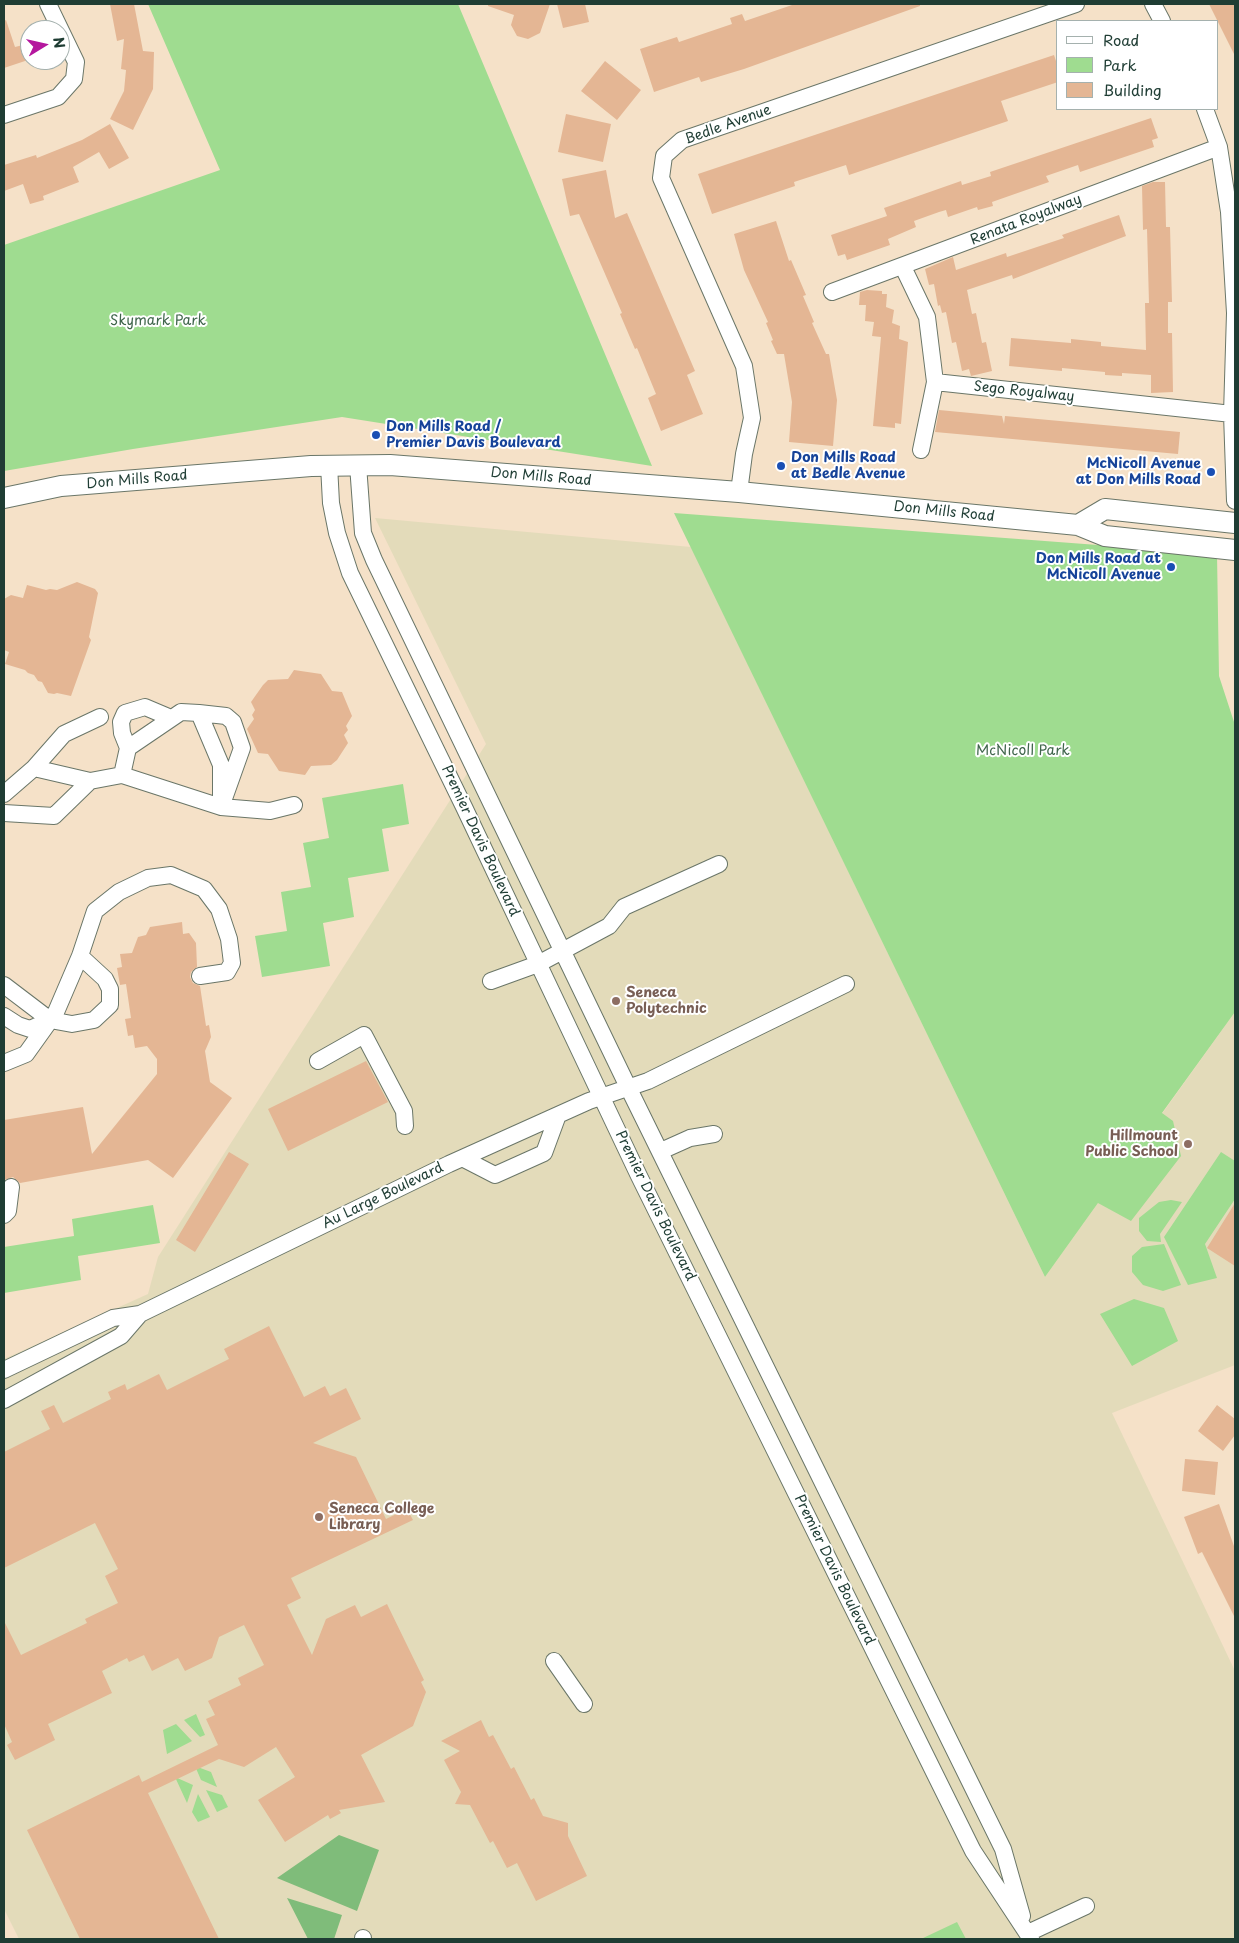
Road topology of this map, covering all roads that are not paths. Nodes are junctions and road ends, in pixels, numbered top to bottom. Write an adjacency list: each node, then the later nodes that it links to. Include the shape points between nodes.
1 (48, 4): 6 (street, via 76,62 74,80 58,97)
2 (1076, 4): 16 (street, Bedle Avenue, via 682,140 664,156 661,178 744,366 752,418)
3 (1153, 4): 4 (street)
4 (1161, 20)
5 (1205, 110): 7 (street)
6 (4, 115)
7 (1219, 146): 8 (street, Renata Royalway); 10 (street, via 1229,212)
8 (903, 267): 9 (street, Renata Royalway); 11 (street, via 926,317)
9 (832, 292)
10 (1235, 312): 12 (street)
11 (935, 382): 12 (street, Sego Royalway); 13 (street)
12 (1232, 414): 18 (street)
13 (921, 450)
14 (329, 465): 15 (main road, Don Mills Road); 17 (main road, Don Mills Road, via 61,486); 36 (street, Premier Davis Boulevard, via 331,503 350,573)
15 (358, 465): 16 (main road, Don Mills Road, via 390,464); 34 (street, Premier Davis Boulevard, via 362,533)
16 (739, 492): 20 (main road, Don Mills Road)
17 (4, 498)
18 (1235, 501)
19 (1235, 523): 20 (main road, via 1105,509)
20 (1078, 525): 21 (main road, Don Mills Road, via 1105,536)
21 (1235, 550)
22 (199, 713): 24 (street, via 181,712); 31 (street, via 221,765); 31 (street, via 226,716 233,722 242,748)
23 (100, 717): 26 (street, via 64,734)
24 (171, 718): 25 (street); 25 (street, via 145,707 125,713 121,722)
25 (128, 748): 27 (street)
26 (34, 768): 28 (street); 29 (street)
27 (122, 775): 28 (street); 31 (street)
28 (90, 781): 32 (street, via 54,816)
29 (4, 794)
30 (294, 805): 31 (street, via 270,811)
31 (221, 807)
32 (4, 813)
33 (719, 864): 34 (street, via 624,907 609,926)
34 (563, 950): 36 (street); 45 (street, Premier Davis Boulevard)
35 (80, 956): 37 (street, via 95,911 119,892 148,878 171,875 204,889 219,909 229,939 232,963 227,972); 42 (street); 42 (street, via 105,979 110,989 110,1005 94,1020 72,1024)
36 (538, 964): 38 (street); 46 (street, Premier Davis Boulevard)
37 (200, 976)
38 (491, 981)
39 (846, 984): 45 (street, Au Large Boulevard)
40 (4, 985): 42 (street)
41 (4, 1016): 42 (street, via 30,1030)
42 (50, 1020): 44 (street, via 26,1054)
43 (318, 1061): 48 (street, via 364,1035 404,1111)
44 (4, 1063)
45 (629, 1089): 46 (street, Au Large Boulevard); 50 (street, Premier Davis Boulevard)
46 (600, 1096): 47 (street, Au Large Boulevard); 60 (street, Premier Davis Boulevard)
47 (558, 1115): 51 (street, Au Large Boulevard); 51 (street, via 544,1153 504,1171 495,1175)
48 (405, 1126)
49 (714, 1134): 50 (street, via 690,1138)
50 (661, 1151): 59 (street, Premier Davis Boulevard)
51 (462, 1158): 54 (street, Au Large Boulevard)
52 (11, 1187): 53 (street, via 8,1211)
53 (4, 1215)
54 (140, 1314): 55 (street, Au Large Boulevard, via 113,1318); 56 (street, Au Large Boulevard, via 121,1336)
55 (4, 1370)
56 (4, 1400)
57 (554, 1662): 58 (street)
58 (584, 1704)
59 (953, 1748): 60 (street); 62 (street, Premier Davis Boulevard, via 1003,1849)
60 (928, 1760): 62 (street, Premier Davis Boulevard, via 977,1860)
61 (1086, 1906): 62 (street)
62 (1028, 1934)

